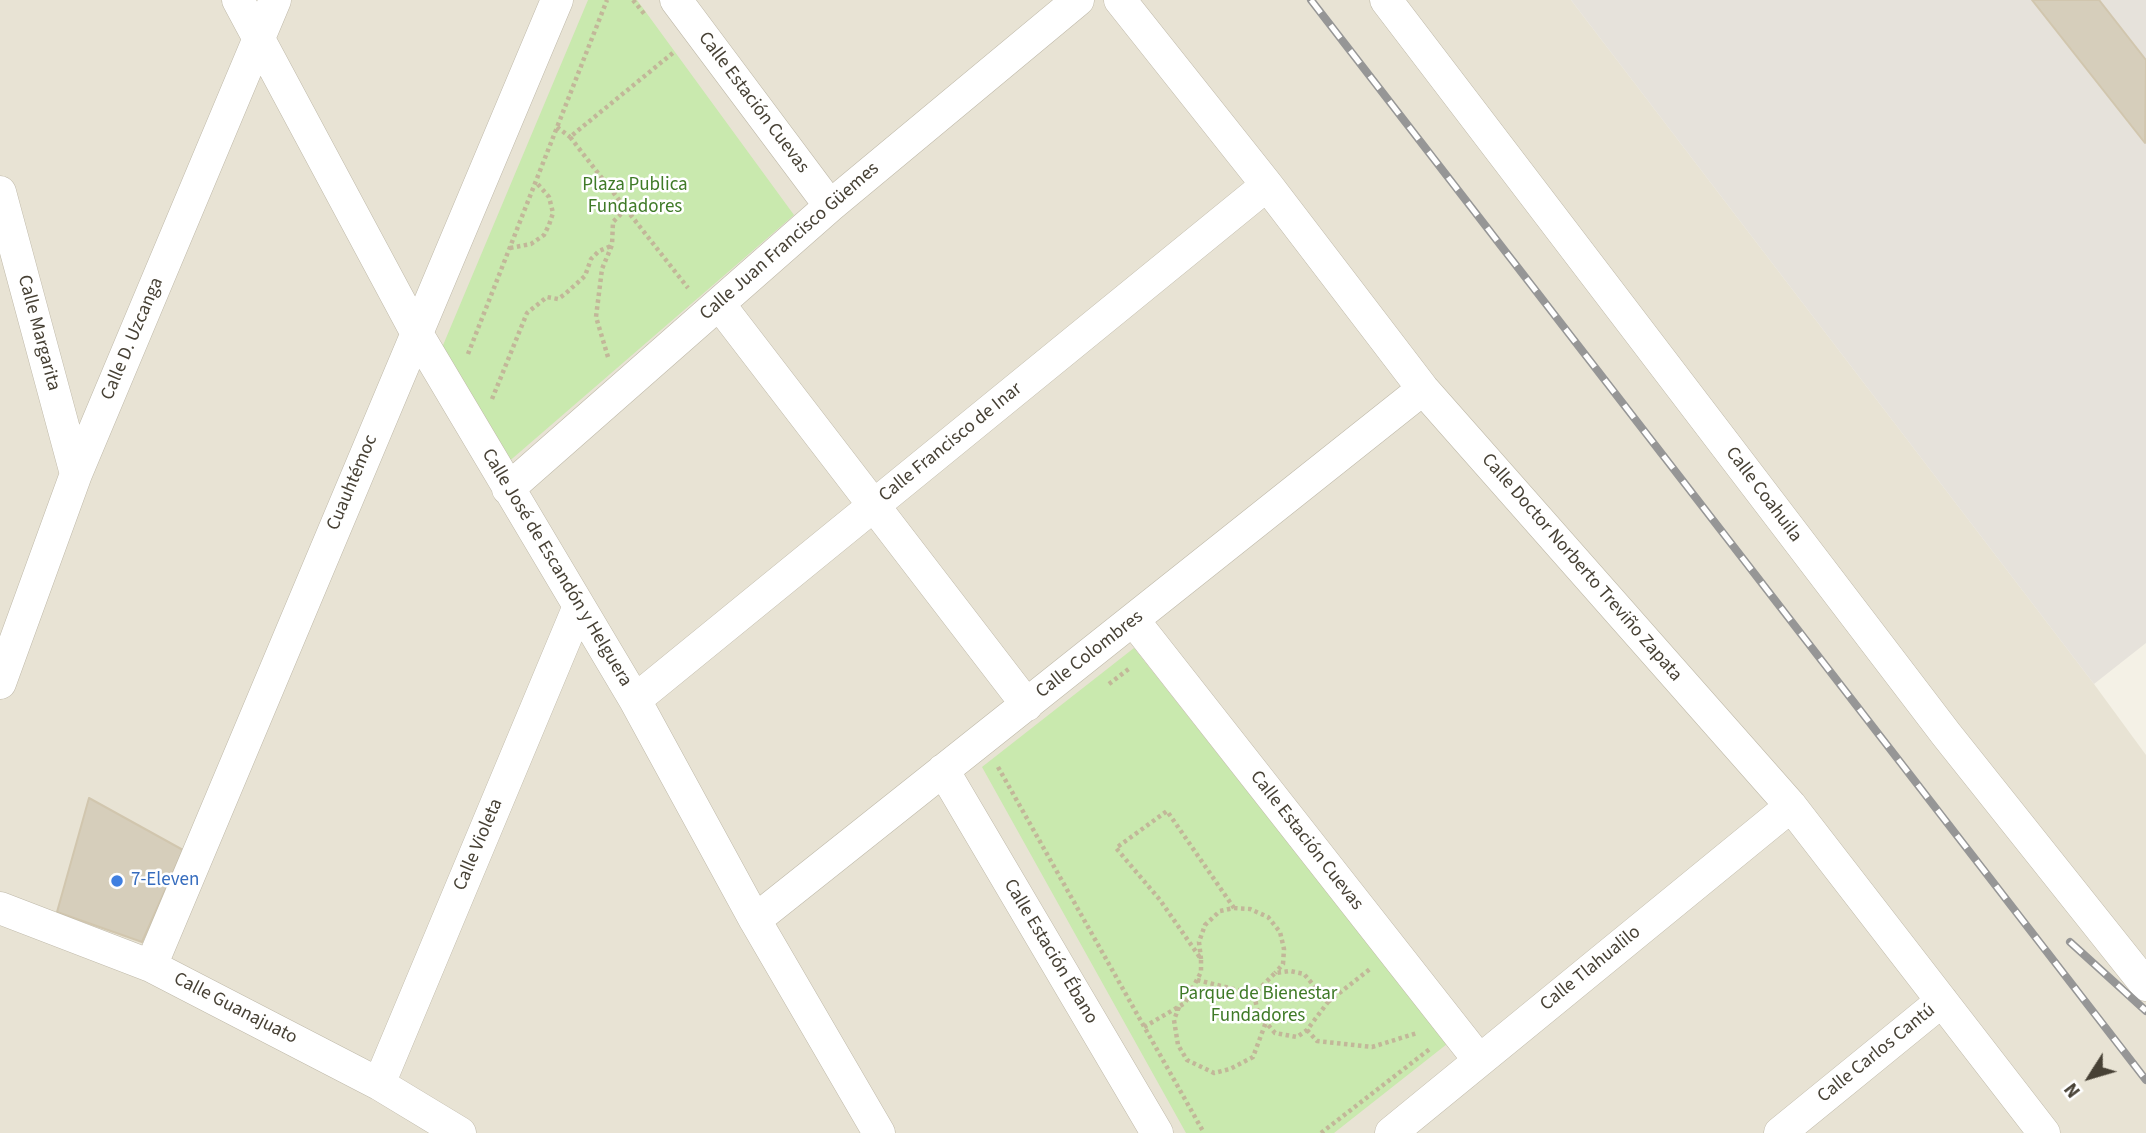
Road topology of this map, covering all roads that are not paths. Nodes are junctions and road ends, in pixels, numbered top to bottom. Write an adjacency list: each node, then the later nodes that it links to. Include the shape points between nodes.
1 (238, 0): 8 (street, Calle José de Escandón y Helguera)
2 (275, 0): 8 (street, Calle D. Uzcanga)
3 (557, 0): 13 (street, Cuauhtémoc)
4 (676, 0): 11 (street, Calle Estación Cuevas)
5 (1077, 0): 11 (street, Calle Juan Francisco Güemes)
6 (1120, 0): 9 (street, Calle Doctor Norberto Treviño Zapata)
7 (1386, 0): 28 (street, Calle Coahuila, via 1946,734)
8 (259, 39): 13 (street, Calle José de Escandón y Helguera); 15 (street, Calle D. Uzcanga)
9 (1267, 185): 14 (street, Calle Doctor Norberto Treviño Zapata); 17 (street, Calle Francisco de Inar)
10 (0, 192): 15 (street, Calle Margarita)
11 (830, 206): 12 (street, Calle Juan Francisco Güemes)
12 (706, 299): 16 (street, Calle Juan Francisco Güemes); 17 (street)
13 (416, 332): 16 (street, Calle José de Escandón y Helguera); 27 (street, Cuauhtémoc)
14 (1423, 389): 19 (street, Calle Colombres); 24 (street, Calle Doctor Norberto Treviño Zapata)
15 (76, 474): 20 (street, Calle D. Uzcanga)
16 (508, 489): 18 (street, Calle José de Escandón y Helguera)
17 (873, 506): 21 (street, Calle Francisco de Inar); 22 (street)
18 (579, 607): 21 (street, Calle José de Escandón y Helguera); 31 (street, Calle Violeta)
19 (1134, 621): 22 (street, Calle Colombres); 30 (street, Calle Estación Cuevas)
20 (0, 682)
21 (635, 700): 26 (street, Calle José de Escandón y Helguera)
22 (1027, 705): 23 (street, Calle Colombres)
23 (943, 770): 26 (street, Calle Colombres); 34 (street, Calle Estación Ébano)
24 (1791, 806): 29 (street, Calle Doctor Norberto Treviño Zapata); 30 (street, Calle Tlahualilo)
25 (0, 908): 27 (street, Calle Guanajuato)
26 (755, 920): 33 (street, Calle José de Escandón y Helguera)
27 (151, 966): 31 (street, Calle Guanajuato)
28 (2146, 985)
29 (1942, 1001): 36 (street, Calle Carlos Cantú); 37 (street, Calle Doctor Norberto Treviño Zapata)
30 (1479, 1060): 35 (street, Calle Tlahualilo)
31 (379, 1084): 32 (street, Calle Guanajuato)
32 (460, 1133)
33 (879, 1133)
34 (1157, 1133)
35 (1391, 1133)
36 (1780, 1133)
37 (2044, 1133)

